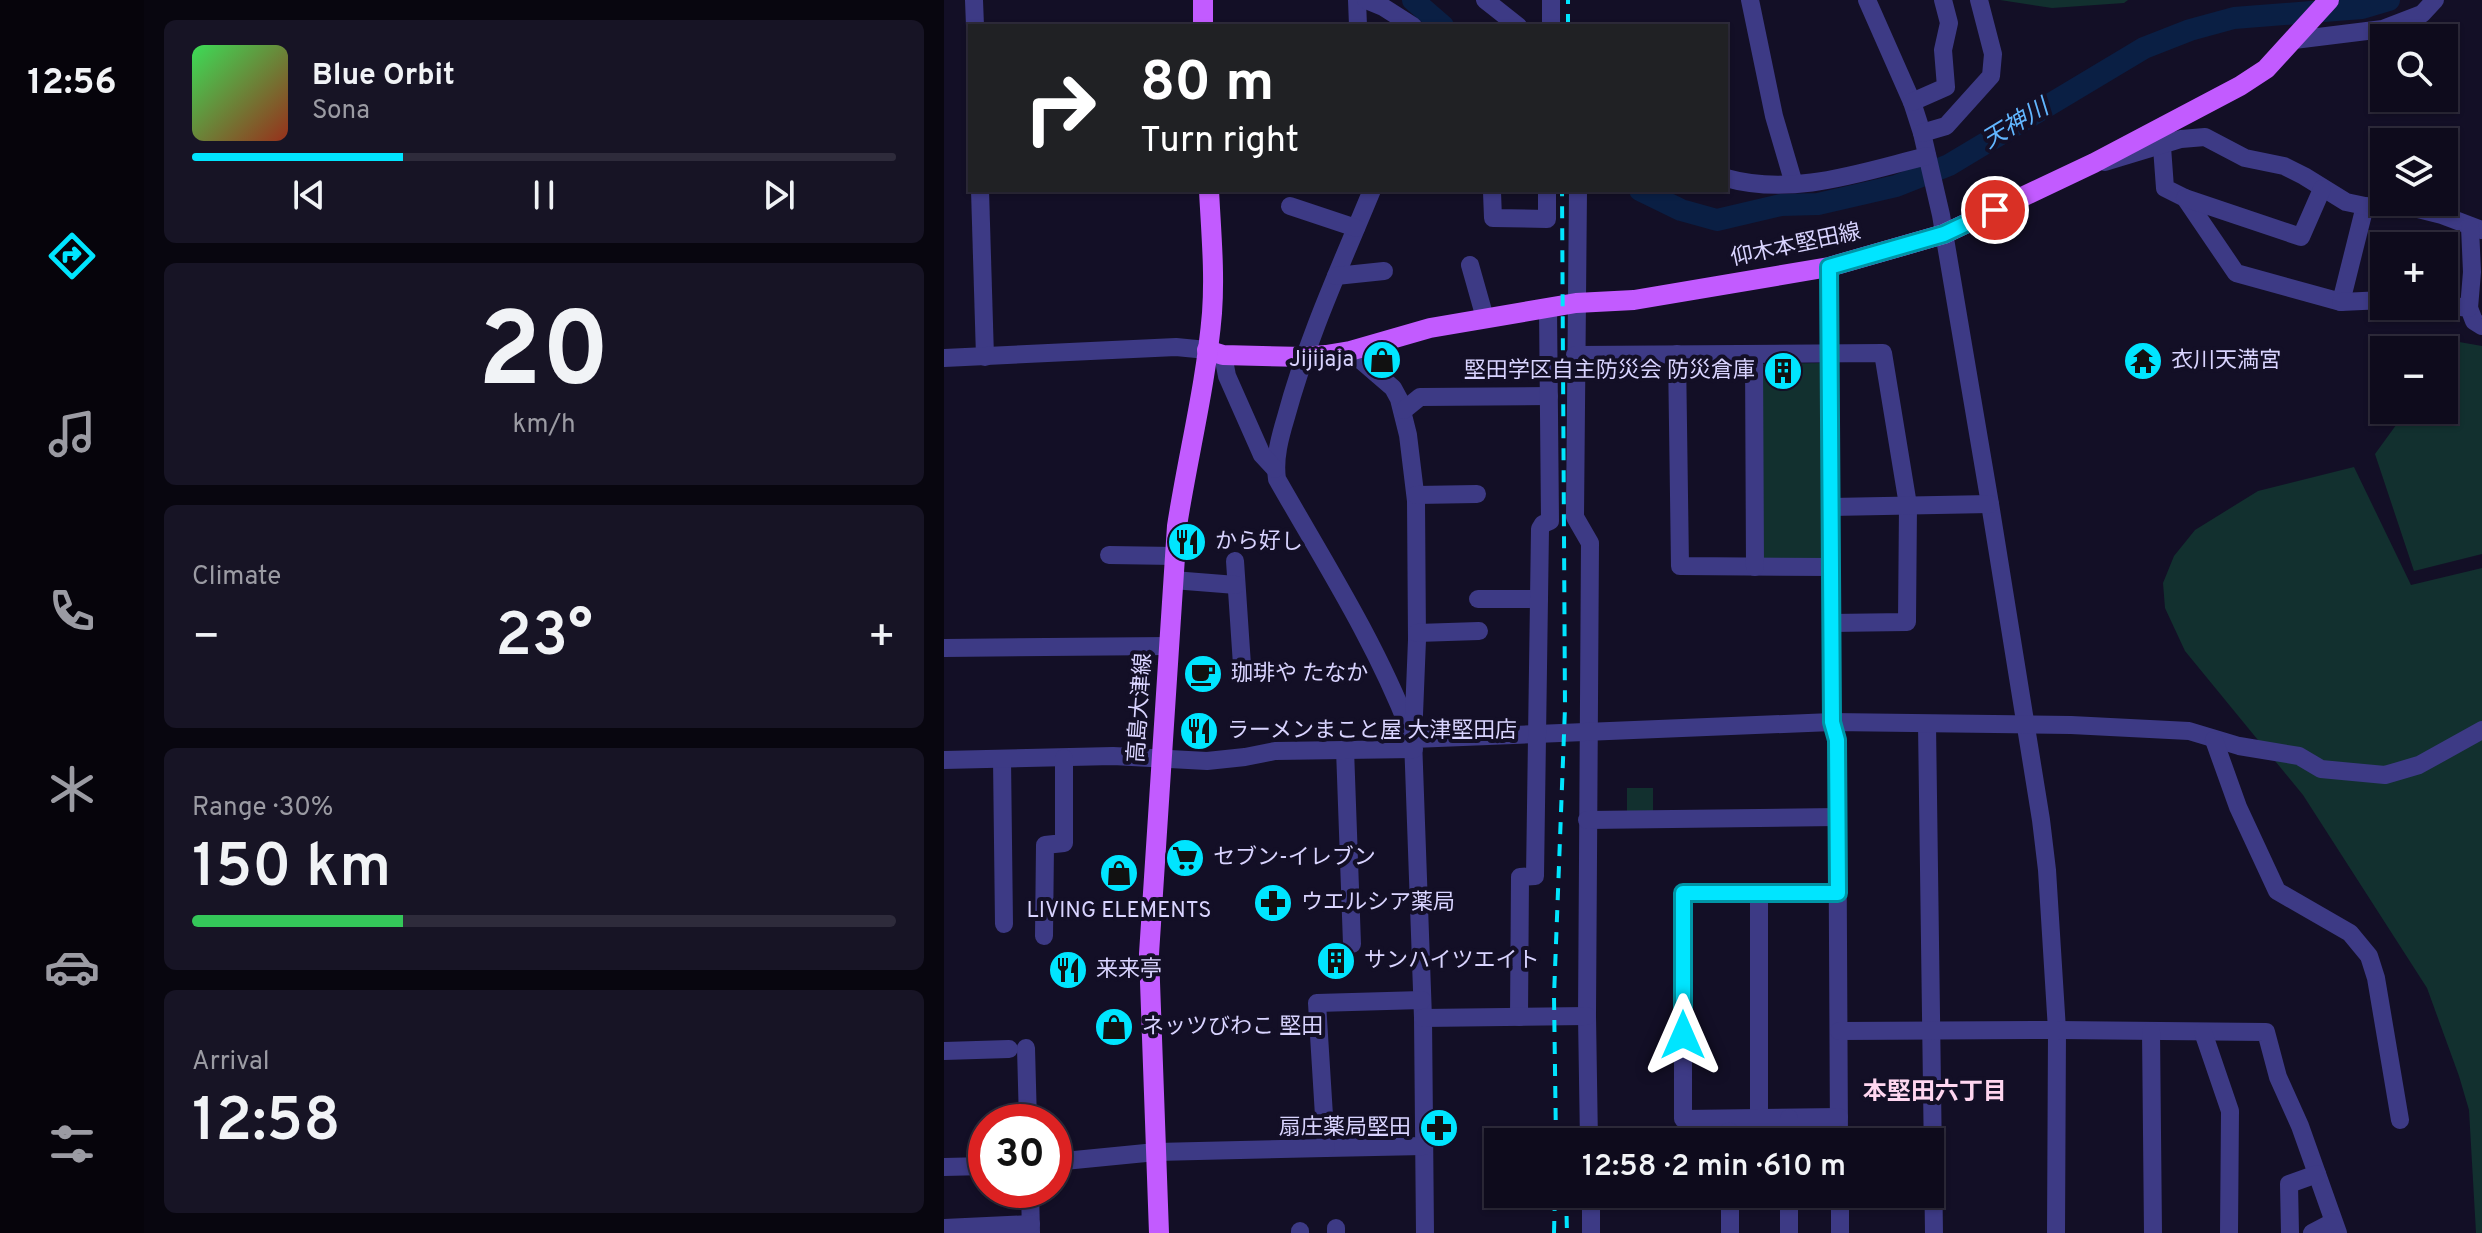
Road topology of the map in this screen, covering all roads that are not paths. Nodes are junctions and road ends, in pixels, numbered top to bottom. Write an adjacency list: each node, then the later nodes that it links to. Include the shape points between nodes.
1 (974, 0): 13 (street)
2 (1203, 0): 14 (main road)
3 (1357, 0): 15 (street)
4 (1366, 0): 16 (street)
5 (1485, 0): 17 (street)
6 (1551, 0): 18 (street)
7 (1750, 0): 26 (street)
8 (1867, 0): 20 (street)
9 (1943, 0): 20 (street, via 1949,23 1943,50 1946,87)
10 (1979, 0): 21 (street, via 1993,54 1991,76 1946,126)
11 (2329, 0): 19 (main road, 仰木本堅田線)
12 (2435, 0): 19 (street, via 2422,14 2383,29)
13 (975, 24)
14 (1203, 24)
15 (1358, 24)
16 (1410, 24)
17 (1515, 24)
18 (1551, 24)
19 (2294, 40): 24 (main road, 仰木本堅田線, via 2240,86)
20 (1912, 102): 21 (street)
21 (1922, 133): 23 (street)
22 (2162, 147): 24 (street); 27 (street, via 2205,137 2245,158 2284,166); 34 (street, via 2165,188)
23 (1928, 163): 26 (street); 37 (street)
24 (2094, 163): 37 (main road, 仰木本堅田線)
25 (1728, 178): 26 (street)
26 (1794, 184)
27 (2322, 189): 34 (street, via 2301,237); 36 (street)
28 (980, 192): 58 (street)
29 (1209, 192): 53 (main road, 高島大津線)
30 (1370, 192): 38 (street)
31 (1492, 192): 32 (street, via 1493,218 1547,219)
32 (1547, 192)
33 (1578, 192): 46 (street)
34 (2185, 198): 45 (street, via 2236,273)
35 (1290, 206): 38 (street)
36 (2365, 206): 39 (street, via 2414,208); 45 (street)
37 (1942, 225): 41 (main road, 仰木本堅田線); 66 (street)
38 (1356, 228): 43 (street)
39 (2476, 229): 49 (street)
40 (1470, 265): 50 (street)
41 (1829, 267): 46 (main road, 仰木本堅田線, via 1634,300); 54 (street)
42 (1384, 271): 43 (street)
43 (1336, 276): 59 (street)
44 (2370, 301): 45 (street)
45 (2341, 302)
46 (1576, 303): 48 (main road, 仰木本堅田線); 57 (street)
47 (2458, 307): 49 (street)
48 (1548, 308): 50 (main road, 仰木本堅田線); 61 (street)
49 (2469, 308): 51 (street)
50 (1485, 318): 52 (main road, 仰木本堅田線)
51 (2482, 326)
52 (1350, 351): 59 (main road, 仰木本堅田線); 62 (street, via 1393,388)
53 (1215, 353): 58 (street, via 1176,347); 59 (main road, 仰木本堅田線); 63 (street, via 1262,455); 70 (main road, 高島大津線, via 1184,478)
54 (1830, 353): 56 (street); 67 (street, via 1883,353); 68 (street)
55 (1677, 354): 56 (street); 57 (street); 72 (street, via 1680,566)
56 (1754, 354): 72 (street)
57 (1575, 355): 88 (street, via 1575,517 1590,543)
58 (985, 357): 60 (street)
59 (1304, 357): 63 (street)
60 (944, 358)
61 (1549, 396): 62 (street, via 1420,397); 77 (street, via 1550,521 1540,529)
62 (1404, 410): 65 (street)
63 (1275, 469): 91 (street, via 1377,656)
64 (1477, 494): 65 (street)
65 (1416, 495): 80 (street)
66 (1990, 504): 67 (street); 86 (street)
67 (1908, 505): 68 (street); 78 (street, via 1907,622)
68 (1831, 507): 73 (street)
69 (1109, 555): 70 (street)
70 (1175, 556): 74 (main road, 高島大津線)
71 (1235, 561): 75 (street)
72 (1755, 567): 73 (street)
73 (1831, 567): 78 (street)
74 (1173, 580): 75 (street); 81 (main road, 高島大津線)
75 (1236, 585): 83 (street)
76 (1478, 599): 77 (street)
77 (1539, 599): 89 (street)
78 (1831, 623): 84 (street)
79 (1479, 631): 80 (street)
80 (1417, 633): 91 (street)
81 (1169, 646): 82 (street); 94 (main road, 高島大津線)
82 (944, 648)
83 (1242, 665)
84 (1832, 722): 85 (street); 88 (street); 97 (street, via 1837,740)
85 (1927, 724): 86 (street); 110 (street)
86 (2026, 724): 90 (street, via 2189,731); 107 (street, via 2047,870)
87 (2482, 730): 90 (street, via 2419,765 2385,775 2321,769 2299,756)
88 (1587, 733): 89 (street); 98 (street)
89 (1537, 735): 91 (street); 106 (street, via 1535,876 1520,877)
90 (2214, 740): 117 (street, via 2277,891 2350,933 2369,956)
91 (1414, 744): 92 (street); 104 (street)
92 (1345, 749): 94 (street, via 1275,751 1207,761); 103 (street)
93 (1064, 758): 94 (street); 95 (street); 102 (street, via 1064,843 1045,845)
94 (1161, 758): 123 (main road, 高島大津線, via 1149,954)
95 (1002, 759): 96 (street); 101 (street)
96 (944, 760)
97 (1837, 817): 98 (street); 100 (street)
98 (1587, 820): 105 (street)
99 (1759, 893): 100 (street); 115 (street); 115 (street, via 1683,893 1683,1119)
100 (1838, 893): 108 (street)
101 (1004, 924)
102 (1044, 936)
103 (1352, 944)
104 (1423, 1009): 106 (street); 121 (street); 122 (street, via 1317,1003)
105 (1587, 1016): 106 (street); 118 (street)
106 (1519, 1017)
107 (2057, 1030): 109 (street); 110 (street); 143 (street)
108 (1839, 1031): 110 (street); 114 (street)
109 (2151, 1031): 111 (street); 144 (street)
110 (1931, 1032): 142 (street)
111 (2203, 1032): 127 (street, via 2266,1032); 145 (street, via 2230,1111)
112 (944, 1051): 113 (street, via 1018,1048)
113 (1026, 1104)
114 (1839, 1117): 116 (street); 120 (street)
115 (1759, 1118): 116 (street)
116 (1789, 1118): 119 (street)
117 (2400, 1120)
118 (1589, 1128)
119 (1789, 1128)
120 (1839, 1128)
121 (1424, 1146): 122 (street); 137 (street)
122 (1326, 1148): 123 (street)
123 (1156, 1152): 124 (street); 136 (main road, 高島大津線)
124 (1072, 1160)
125 (968, 1166): 126 (street)
126 (944, 1167)
127 (2317, 1174): 135 (street); 146 (street, via 2289,1184)
128 (1030, 1208): 134 (street)
129 (1591, 1208): 138 (street)
130 (1730, 1208): 139 (street)
131 (1789, 1208): 140 (street)
132 (1840, 1208): 141 (street)
133 (944, 1228): 134 (street)
134 (1031, 1228)
135 (2335, 1228): 147 (street)
136 (1159, 1233)
137 (1425, 1233)
138 (1591, 1233)
139 (1730, 1233)
140 (1789, 1233)
141 (1840, 1233)
142 (1934, 1233)
143 (2056, 1233)
144 (2153, 1233)
145 (2229, 1233)
146 (2290, 1233)
147 (2312, 1233)

